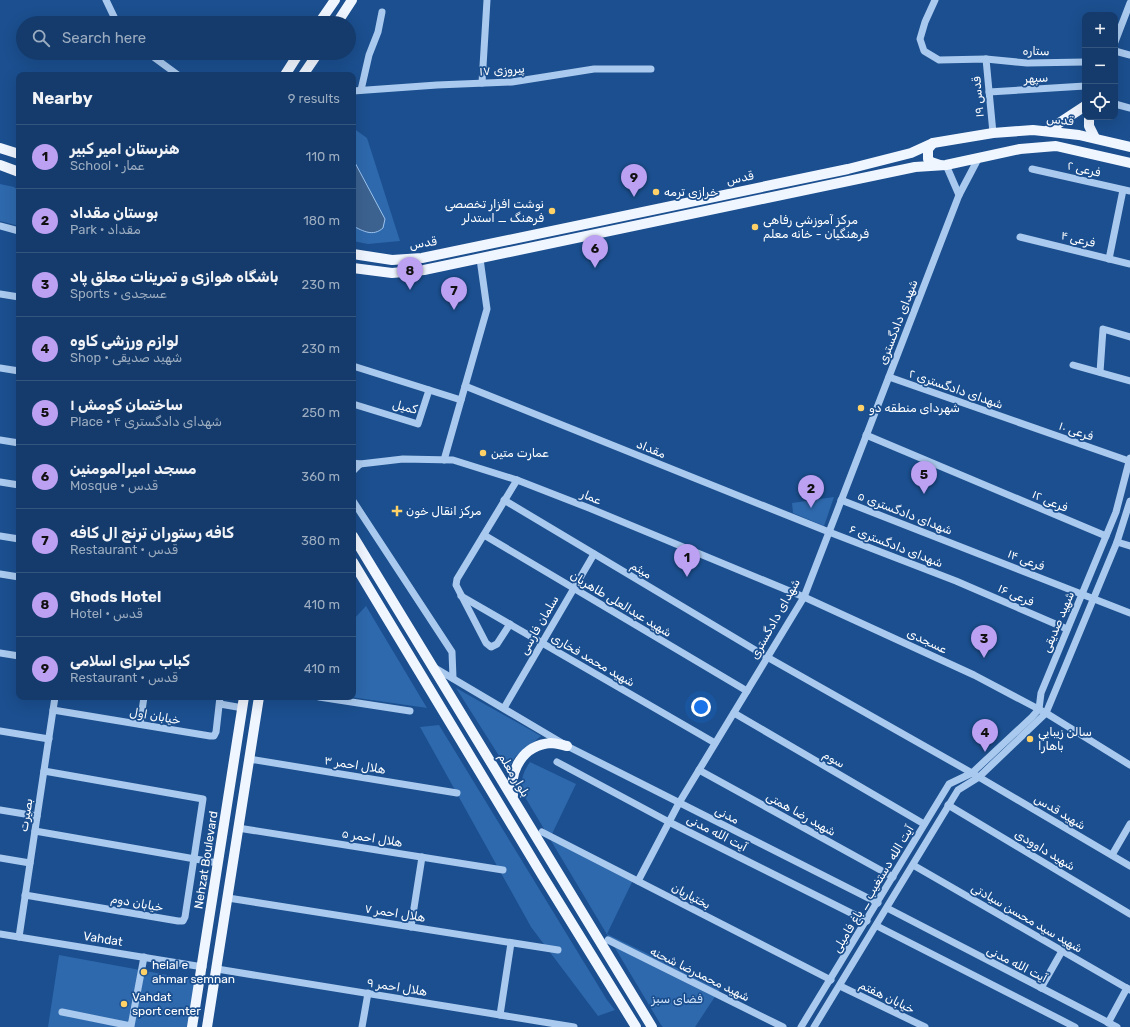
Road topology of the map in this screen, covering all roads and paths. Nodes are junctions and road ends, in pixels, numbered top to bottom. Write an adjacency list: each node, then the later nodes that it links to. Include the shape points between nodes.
1 (106, 0): 8 (street)
2 (335, 0): 9 (main road)
3 (352, 0): 10 (main road)
4 (487, 0): 23 (street)
5 (935, 0): 17 (street, ستاره, via 920,39 924,52 939,60)
6 (1130, 3): 11 (street)
7 (382, 12): 25 (street)
8 (114, 16)
9 (324, 16)
10 (342, 16)
11 (1118, 34)
12 (1118, 53): 13 (street)
13 (1130, 55)
14 (158, 60): 20 (street)
15 (295, 60): 21 (main road)
16 (313, 60): 22 (main road)
17 (986, 60): 18 (street, ستاره, via 1027,63); 27 (street, قدس ۱۹)
18 (1082, 62)
19 (651, 69): 23 (street, پیروزی ۱۷, via 594,69 512,82)
20 (174, 72)
21 (287, 72)
22 (305, 72)
23 (482, 82): 25 (street, پیروزی ۱۷)
24 (1082, 86): 27 (street, سپهر)
25 (361, 90): 26 (street, پیروزی ۱۷)
26 (356, 91)
27 (989, 92): 34 (street, قدس ۱۹)
28 (1118, 105): 30 (street)
29 (1082, 108): 33 (main road)
30 (1130, 108)
31 (1089, 120): 35 (main road)
32 (1028, 130): 33 (main road, قدس); 34 (main road, قدس); 39 (main road, via 1033,141)
33 (1047, 132): 35 (main road, قدس)
34 (993, 133): 36 (main road, قدس)
35 (1095, 138): 37 (main road, قدس)
36 (933, 143): 44 (main road, via 928,149 928,159); 52 (main road, قدس, via 911,152 848,169 422,258 392,260)
37 (1130, 147)
38 (0, 148): 40 (main road)
39 (1028, 148): 41 (main road); 42 (main road, via 1056,146)
40 (16, 153)
41 (978, 159): 44 (main road); 48 (street, شهدای دادگستری)
42 (1130, 163)
43 (0, 165): 46 (main road)
44 (944, 165): 48 (street); 53 (main road, via 915,167)
45 (1032, 168): 47 (street, فرعی ۲)
46 (16, 171)
47 (1126, 190): 54 (street)
48 (959, 195): 65 (street, شهدای دادگستری)
49 (0, 226): 50 (street)
50 (16, 230)
51 (1020, 237): 54 (street, فرعی ۴)
52 (356, 254)
53 (480, 259): 56 (main road, via 424,270 392,273); 67 (street, via 487,309)
54 (1110, 259): 55 (street, فرعی ۴)
55 (1130, 264)
56 (356, 268)
57 (0, 294): 58 (street)
58 (16, 297)
59 (1130, 337): 64 (street, via 1103,329)
60 (1073, 365): 64 (street)
61 (356, 367): 68 (street)
62 (0, 368): 63 (street)
63 (16, 371)
64 (1100, 372): 66 (street)
65 (889, 377): 71 (street, شهدای دادگستری ۲); 72 (street, شهدای دادگستری)
66 (1130, 381)
67 (465, 386): 69 (street); 85 (street, مقداد)
68 (428, 390): 69 (street); 70 (street, کمیل, via 418,424)
69 (461, 400): 76 (street)
70 (356, 405)
71 (1016, 422): 75 (street, فرعی ۱۰)
72 (866, 436): 82 (street, شهدای دادگستری); 88 (street, فرعی ۱۲)
73 (0, 440): 74 (street)
74 (16, 443)
75 (1130, 459): 88 (street, شهید صدیقی, via 1116,512)
76 (444, 460): 77 (street, عمار, via 403,459); 78 (street, عمار, via 453,460)
77 (357, 463)
78 (517, 480): 81 (street); 102 (street, عمار)
79 (0, 482): 80 (street)
80 (16, 485)
81 (504, 500): 86 (street); 94 (street, میثم)
82 (841, 500): 85 (street, شهدای دادگستری); 93 (street, شهدای دادگستری ۵)
83 (1130, 501): 91 (street, شهید صدیقی)
84 (356, 506): 112 (street, via 452,652)
85 (829, 532): 98 (street, شهدای دادگستری ۶); 102 (street, شهدای دادگستری)
86 (484, 535): 99 (street, شهید عبدالعلی طاهریان); 101 (street, via 457,579 457,589)
87 (0, 536): 89 (street)
88 (1106, 536): 100 (street, شهید صدیقی)
89 (16, 539)
90 (356, 541): 111 (main road, بلوار معلم)
91 (1117, 542): 92 (street); 103 (street, شهید صدیقی)
92 (1130, 546)
93 (961, 547): 100 (street, فرعی ۱۴)
94 (594, 554): 99 (street, سلمان فارسی); 110 (street, میثم)
95 (356, 567): 191 (main road)
96 (0, 574): 97 (street)
97 (16, 577)
98 (956, 581): 106 (street, فرعی ۱۶)
99 (573, 588): 107 (street, سلمان فارسی); 113 (street, شهید عبدالعلی طاهریان)
100 (1082, 594): 103 (street, فرعی ۱۴); 106 (street, شهید صدیقی)
101 (461, 596): 105 (street, شهید محمد فخاری); 105 (street, via 486,643 491,647)
102 (804, 597): 110 (street, شهدای دادگستری); 122 (street, عسجدی, via 974,675)
103 (1092, 598): 104 (street, فرعی ۱۴); 126 (street, شهید صدیقی)
104 (1130, 613)
105 (510, 624): 107 (street, شهید محمد فخاری)
106 (1067, 630): 122 (street, شهید صدیقی, via 1040,693)
107 (541, 642): 121 (street, سلمان فارسی); 130 (street, شهید محمد فخاری)
108 (0, 652): 109 (street)
109 (16, 655)
110 (767, 658): 113 (street, شهدای دادگستری); 137 (street, میثم)
111 (433, 666): 112 (street, مدنی); 140 (main road, بلوار معلم)
112 (453, 678): 121 (street, مدنی)
113 (747, 691): 125 (street, شهدای دادگستری)
114 (55, 700): 123 (street, بصیرت)
115 (144, 700): 127 (street)
116 (244, 700): 120 (main road, Nehzat Boulevard)
117 (259, 700): 132 (main road)
118 (338, 700): 124 (street)
119 (220, 701): 120 (street); 127 (street, خیابان اول, via 214,736)
120 (243, 708): 156 (main road, Nehzat Boulevard)
121 (504, 708): 131 (street, مدنی)
122 (1038, 709): 126 (street, عسجدی); 137 (street)
123 (53, 710): 127 (street, خیابان اول); 129 (street, بصیرت)
124 (410, 711)
125 (734, 713): 130 (street, شهدای دادگستری); 146 (street, سوم)
126 (1046, 713): 134 (street, عسجدی); 138 (street, شهید صدیقی)
127 (140, 724)
128 (0, 731): 129 (street)
129 (49, 739): 136 (street, بصیرت)
130 (715, 743): 135 (street, شهدای دادگستری)
131 (567, 746): 140 (main road, via 552,743 536,746 523,755 514,768 511,783); 141 (street, مدنی)
132 (249, 759): 139 (street, هلال احمر ۳); 148 (main road)
133 (558, 762): 145 (street, آیت الله مدنی)
134 (1130, 765)
135 (699, 770): 141 (street, شهدای دادگستری); 160 (street, شهید رضا همتی)
136 (44, 771): 144 (street, بصیرت); 154 (street, خیابان دوم, via 203,799)
137 (972, 773): 138 (street, شهید قدس); 146 (street, آیت الله دستغیب _ باغ فامیلی, via 949,784)
138 (980, 777): 142 (street, آیت الله دستغیب _ باغ فامیلی, via 958,790); 151 (street, شهید قدس)
139 (457, 793)
140 (513, 799): 192 (main road, بلوار معلم)
141 (679, 803): 145 (street, شهدای دادگستری); 164 (street, مدنی)
142 (948, 805): 157 (street, آیت الله دستغیب _ باغ فامیلی); 166 (street, شهید داوودی)
143 (0, 810): 144 (street)
144 (37, 816): 149 (street, بصیرت)
145 (669, 822): 161 (street, شهدای دادگستری); 167 (street, آیت الله مدنی)
146 (924, 824): 160 (street, آیت الله دستغیب _ باغ فامیلی)
147 (1130, 824): 151 (street)
148 (238, 828): 152 (street, هلال احمر ۵); 163 (main road)
149 (35, 832): 154 (street); 155 (street, بصیرت)
150 (542, 832): 161 (street, بختیاریان)
151 (1112, 855): 158 (street, شهید قدس)
152 (422, 857): 159 (street, هلال احمر ۵); 169 (street)
153 (0, 858): 155 (street)
154 (194, 859): 156 (street); 162 (street, خیابان دوم, via 183,921)
155 (30, 863): 162 (street, بصیرت)
156 (218, 863): 177 (main road, Nehzat Boulevard)
157 (913, 865): 165 (street, آیت الله دستغیب _ باغ فامیلی); 175 (street, شهید سید محسن سیادتی)
158 (1130, 866)
159 (503, 870)
160 (893, 877): 164 (street, آیت الله دستغیب _ باغ فامیلی)
161 (638, 881): 179 (street, بختیاریان)
162 (25, 895): 171 (street, بصیرت)
163 (228, 898): 169 (street, هلال احمر ۷); 178 (main road)
164 (878, 903): 167 (street, آیت الله دستغیب _ باغ فامیلی)
165 (887, 908): 168 (street, آیت الله دستغیب _ باغ فامیلی); 181 (street, آیت الله مدنی)
166 (1130, 914)
167 (867, 921): 179 (street, آیت الله دستغیب _ باغ فامیلی)
168 (877, 926): 180 (street, آیت الله دستغیب _ باغ فامیلی); 197 (street)
169 (411, 927): 173 (street, هلال احمر ۷)
170 (0, 934): 171 (street, Vahdat)
171 (19, 937): 176 (street, Vahdat)
172 (608, 940): 193 (street, شهید محمدرضا شحنه)
173 (511, 943): 174 (street, هلال احمر ۷); 185 (street)
174 (558, 950)
175 (1062, 951): 181 (street); 182 (street, شهید سید محسن سیادتی)
176 (144, 957): 177 (street, Vahdat); 184 (street, via 131,1026)
177 (202, 967): 187 (main road, Nehzat Boulevard)
178 (217, 969): 183 (street, هلال احمر ۹); 188 (main road)
179 (831, 980): 194 (street, آیت الله دستغیب _ باغ فامیلی)
180 (840, 986): 195 (street, آیت الله دستغیب _ باغ فامیلی); 196 (street, خیابان هفتم)
181 (1041, 988): 186 (street, آیت الله مدنی)
182 (1128, 989): 186 (street)
183 (368, 993): 185 (street, هلال احمر ۹); 189 (street)
184 (62, 1012)
185 (500, 1015): 190 (street, هلال احمر ۹)
186 (1108, 1022): 198 (street, آیت الله مدنی)
187 (192, 1027)
188 (207, 1027)
189 (362, 1027)
190 (574, 1027)
191 (636, 1027)
192 (652, 1027)
193 (783, 1027)
194 (801, 1027)
195 (814, 1027)
196 (925, 1027)
197 (1075, 1027)
198 (1117, 1027)

